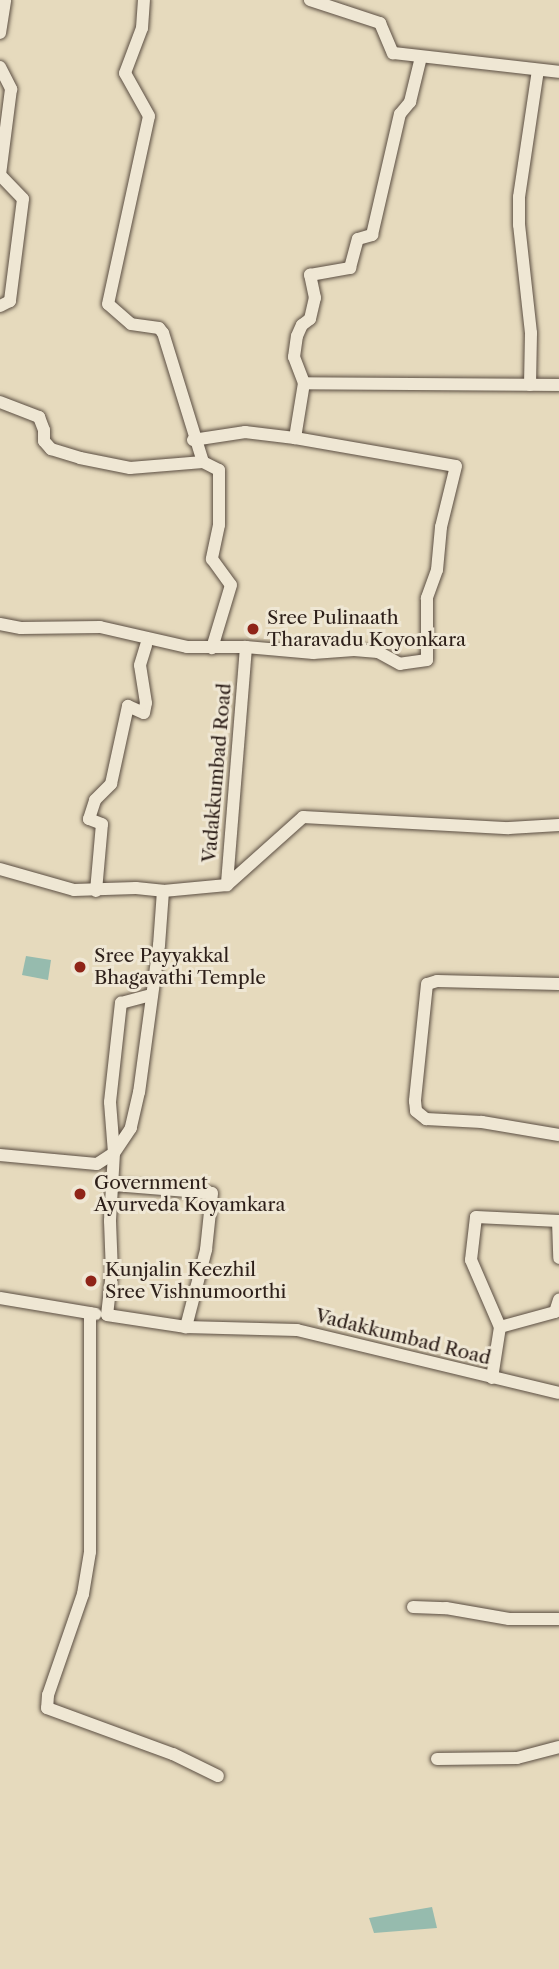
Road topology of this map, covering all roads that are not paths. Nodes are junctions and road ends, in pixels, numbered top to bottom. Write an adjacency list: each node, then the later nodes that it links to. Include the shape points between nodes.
1 (5, 0): 4 (street)
2 (144, 0): 15 (street, via 142,28 125,73 149,116 108,304 131,324 159,328 163,333)
3 (317, 1): 5 (street, via 377,21 393,53)
4 (0, 33)
5 (421, 57): 7 (street); 10 (street, via 410,102 400,114 372,235 358,240 350,268 310,275 316,298 310,319 297,336 294,357)
6 (0, 67): 9 (street, via 11,89 0,175 23,199 10,301)
7 (538, 70): 8 (street); 11 (street, via 519,197 531,333)
8 (559, 72)
9 (0, 306)
10 (304, 383): 11 (street); 14 (street)
11 (530, 385): 12 (street)
12 (559, 385)
13 (0, 402): 16 (street, via 39,417 44,441 51,449 80,458 130,468)
14 (295, 438): 15 (street, via 245,432); 19 (street, via 456,466 441,527 437,570 427,598 427,660 400,664 378,652)
15 (193, 440): 16 (street)
16 (202, 462): 20 (street, via 219,470 219,525 212,559 231,585)
17 (0, 624): 20 (street, via 100,628 160,643)
18 (146, 645): 24 (street, via 139,665 144,713 128,706 111,784 95,800 89,819 102,824)
19 (246, 647): 20 (street); 23 (street, Vadakkumbad Road)
20 (212, 648)
21 (559, 825): 23 (street, via 509,828 303,817)
22 (0, 869): 24 (street, Vadakkumbad Road, via 74,890)
23 (227, 885): 25 (street, Vadakkumbad Road)
24 (96, 891): 25 (street, Vadakkumbad Road)
25 (163, 891): 27 (street)
26 (559, 984): 28 (street, via 427,984 415,1101 416,1111 426,1119 482,1122)
27 (151, 995): 29 (street, via 131,1128); 29 (street, via 121,1003 110,1102)
28 (559, 1135)
29 (114, 1153): 30 (street, via 97,1164); 31 (street)
30 (0, 1155)
31 (114, 1185): 37 (street); 38 (street, via 212,1193 206,1250)
32 (558, 1221): 33 (street); 39 (street, via 476,1217 471,1260)
33 (559, 1258)
34 (0, 1298): 36 (street, Vadakkumbad Road)
35 (559, 1300): 39 (street, via 555,1312)
36 (90, 1313): 37 (street, Vadakkumbad Road); 46 (street, via 90,1552 83,1594 47,1708 173,1754)
37 (107, 1315): 38 (street, Vadakkumbad Road)
38 (186, 1327): 40 (street, Vadakkumbad Road, via 297,1331)
39 (499, 1327): 40 (street)
40 (492, 1378): 41 (street, Vadakkumbad Road)
41 (559, 1393)
42 (413, 1607): 43 (street, via 509,1619)
43 (559, 1619)
44 (559, 1746): 45 (street, via 517,1758)
45 (437, 1759)
46 (218, 1776)

